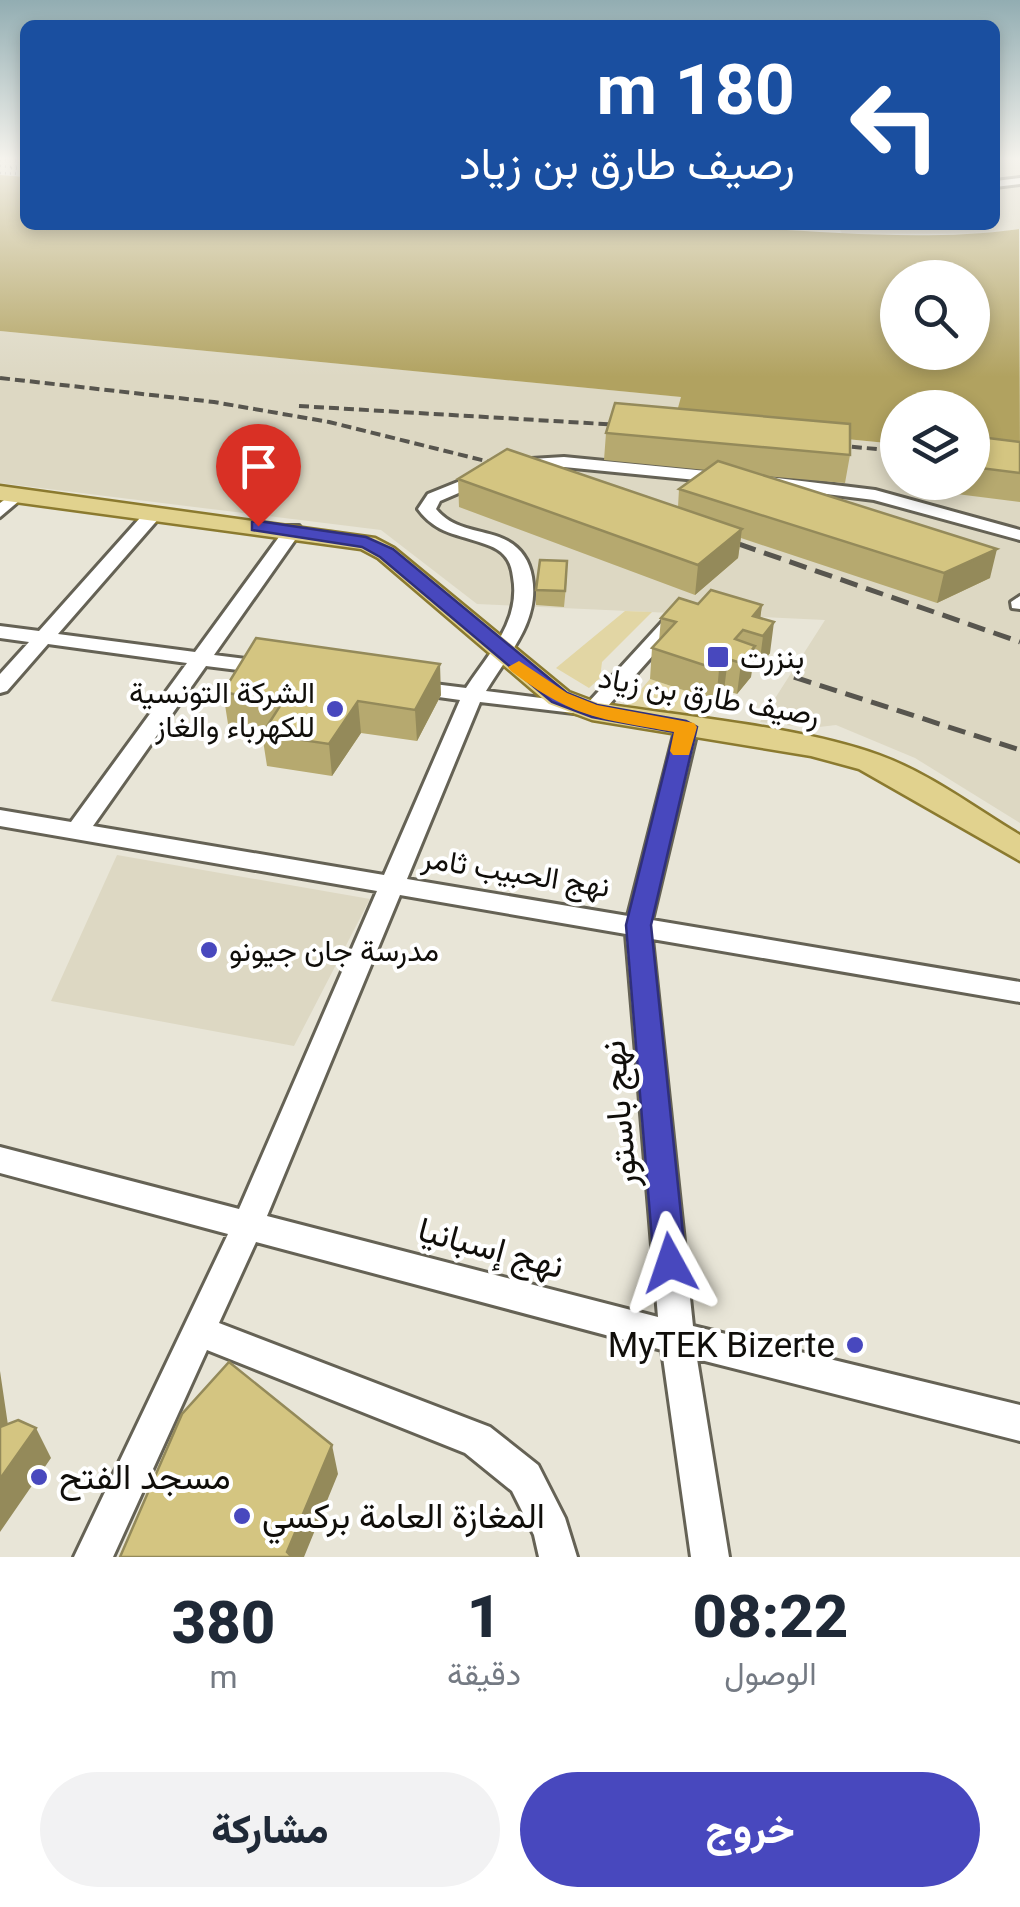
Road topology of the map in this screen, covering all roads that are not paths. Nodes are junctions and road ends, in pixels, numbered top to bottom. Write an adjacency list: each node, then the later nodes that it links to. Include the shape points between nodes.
1 (9, 494): 2 (street); 3 (main road, رصيف طارق بن زياد)
2 (0, 512)
3 (154, 512): 4 (main road, رصيف طارق بن زياد); 8 (street)
4 (293, 530): 9 (main road, رصيف طارق بن زياد, via 346,537 386,553); 10 (street)
5 (1020, 535): 9 (street, via 875,495 604,465 508,466 434,498 428,508 443,524 512,550 524,564 522,615)
6 (670, 625): 15 (street)
7 (0, 632): 8 (street)
8 (43, 638): 10 (street); 13 (street)
9 (499, 650): 14 (street); 15 (main road, رصيف طارق بن زياد, via 560,698)
10 (200, 659): 11 (street); 18 (street)
11 (297, 672)
12 (394, 685): 14 (street)
13 (0, 688)
14 (472, 696): 15 (street); 20 (street)
15 (592, 711): 16 (main road, رصيف طارق بن زياد)
16 (686, 727): 19 (main road, رصيف طارق بن زياد, via 812,746 869,762); 21 (street, نهج باستور)
17 (0, 818): 18 (street, نهج الحبيب ثامر)
18 (76, 831): 20 (street, نهج الحبيب ثامر)
19 (1020, 850)
20 (390, 884): 21 (street, نهج الحبيب ثامر); 24 (street)
21 (638, 925): 22 (street, نهج الحبيب ثامر); 26 (street, نهج باستور)
22 (1020, 992)
23 (0, 1160): 24 (street, نهج إسبانيا)
24 (248, 1225): 25 (street); 26 (street, نهج إسبانيا)
25 (198, 1331): 28 (street); 29 (street, via 476,1440 525,1478)
26 (677, 1338): 27 (street, نهج إسبانيا); 30 (street, نهج باستور)
27 (1020, 1423)
28 (92, 1557)
29 (558, 1557)
30 (710, 1557)

